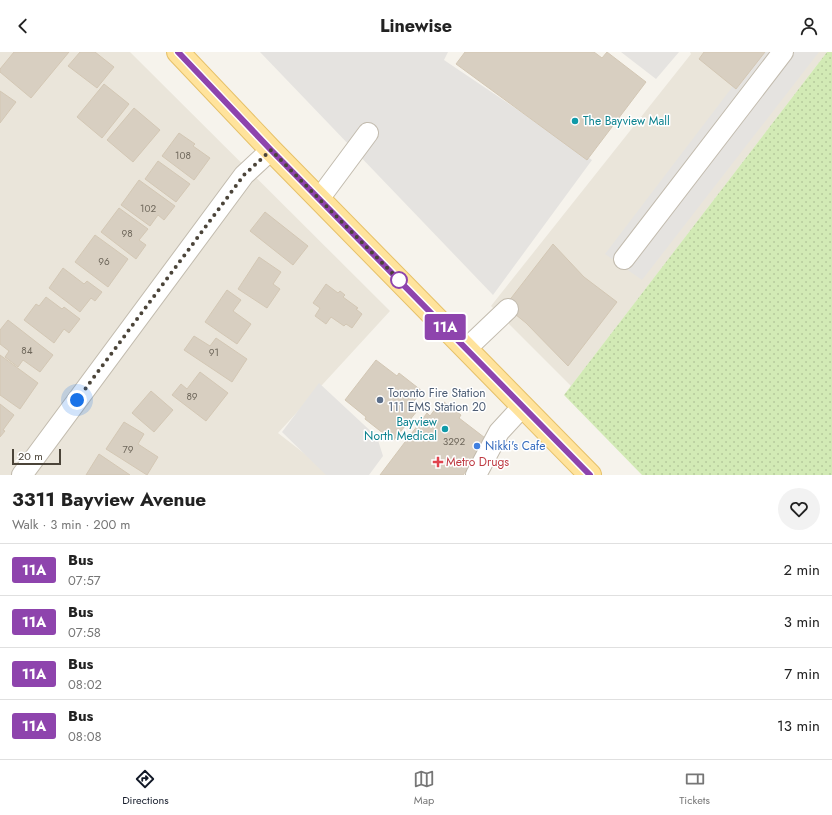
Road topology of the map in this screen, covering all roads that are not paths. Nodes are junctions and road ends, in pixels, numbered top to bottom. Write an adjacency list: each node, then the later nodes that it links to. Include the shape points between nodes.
1 (178, 52): 4 (main road)
2 (783, 52): 6 (street)
3 (368, 133): 5 (street)
4 (271, 150): 5 (main road); 10 (street, via 244,175)
5 (319, 199): 8 (main road)
6 (624, 259)
7 (508, 309): 8 (street)
8 (466, 349): 9 (main road)
9 (523, 406): 11 (street, via 499,432); 12 (main road)
10 (22, 475)
11 (476, 475)
12 (590, 475)

